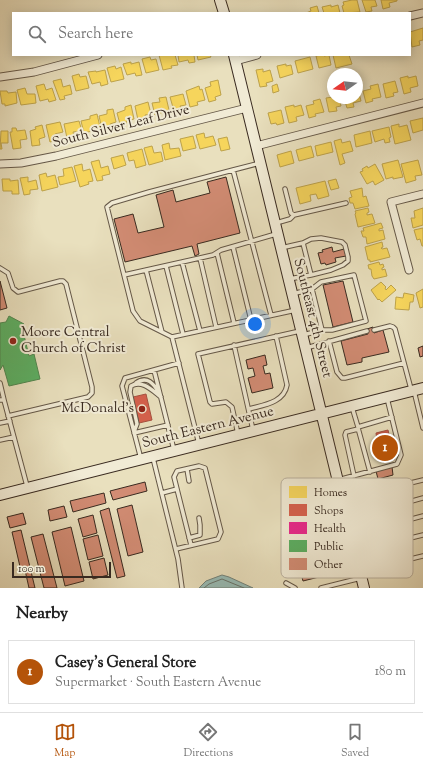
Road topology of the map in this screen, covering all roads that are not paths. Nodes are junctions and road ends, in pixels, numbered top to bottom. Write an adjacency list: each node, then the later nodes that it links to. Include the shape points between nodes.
1 (220, 0): 2 (main road)
2 (224, 12)
3 (423, 13): 4 (street)
4 (411, 16)
5 (94, 56): 8 (street, via 34,72)
6 (249, 56): 7 (street)
7 (234, 58): 10 (main road, Southeast 4th Street)
8 (0, 77)
9 (423, 103): 11 (street)
10 (247, 108): 11 (main road, Southeast 4th Street); 13 (street, South Silver Leaf Drive, via 56,156)
11 (256, 146): 12 (main road, Southeast 4th Street)
12 (260, 163): 14 (lane); 19 (main road, Southeast 4th Street)
13 (0, 164)
14 (233, 170): 21 (lane); 32 (lane, via 149,192 112,203 107,207)
15 (285, 189): 18 (lane, via 291,213)
16 (423, 194): 31 (street, via 391,202)
17 (346, 203): 18 (lane)
18 (294, 215): 19 (lane, via 290,219)
19 (274, 223): 20 (main road, Southeast 4th Street)
20 (277, 234): 21 (lane); 24 (main road, Southeast 4th Street)
21 (251, 241): 23 (lane); 38 (lane)
22 (303, 243): 24 (lane); 33 (lane); 33 (lane, via 321,238 342,242 348,257 348,261 343,265)
23 (233, 247): 25 (lane); 39 (lane)
24 (281, 248): 34 (main road, Southeast 4th Street)
25 (217, 253): 26 (lane); 40 (lane)
26 (200, 258): 27 (lane); 41 (lane)
27 (182, 262): 28 (lane); 44 (lane)
28 (166, 266): 30 (lane); 48 (lane)
29 (0, 268): 66 (lane, via 8,273 18,292 60,281 66,284 92,386 92,393 88,397)
30 (146, 270): 32 (lane); 46 (lane)
31 (409, 270)
32 (124, 275): 46 (lane, via 133,311 140,321)
33 (311, 275): 34 (lane)
34 (288, 279): 36 (main road, Southeast 4th Street)
35 (312, 289): 36 (lane); 42 (lane); 42 (lane, via 321,282 354,275 366,321 332,330)
36 (292, 294): 37 (main road, Southeast 4th Street)
37 (296, 310): 38 (lane); 47 (main road, Southeast 4th Street)
38 (271, 315): 39 (lane)
39 (251, 320): 40 (lane)
40 (234, 323): 41 (lane)
41 (216, 327): 44 (lane)
42 (322, 330): 47 (lane)
43 (374, 330): 55 (lane, via 393,327)
44 (200, 331): 48 (lane)
45 (368, 331): 51 (lane)
46 (162, 332): 49 (lane)
47 (301, 333): 50 (lane); 53 (main road, Southeast 4th Street)
48 (183, 334): 49 (lane)
49 (172, 336): 54 (lane)
50 (276, 336): 52 (lane); 64 (lane, via 286,389 273,402)
51 (330, 342): 53 (lane); 55 (lane, via 337,372 342,378)
52 (234, 345): 64 (lane); 75 (lane, via 199,352 198,355 210,404 224,402 232,407)
53 (305, 348): 65 (main road, Southeast 4th Street)
54 (179, 363): 56 (lane); 78 (lane)
55 (404, 363): 59 (lane)
56 (154, 370): 60 (lane); 74 (lane, via 125,378 122,386)
57 (0, 383): 62 (lane)
58 (135, 383): 60 (lane, via 140,383); 60 (lane, via 145,379 150,381); 74 (lane, via 131,386 130,392 137,424)
59 (416, 390): 61 (main road, South Eastern Avenue); 72 (lane)
60 (161, 397): 70 (lane)
61 (387, 397): 63 (main road, South Eastern Avenue); 67 (lane)
62 (2, 401): 66 (lane)
63 (352, 406): 65 (main road, South Eastern Avenue); 71 (lane)
64 (249, 409): 73 (lane)
65 (321, 414): 73 (main road, South Eastern Avenue); 85 (main road, Southeast 4th Street)
66 (8, 416): 68 (lane)
67 (392, 418): 71 (lane); 83 (lane, via 401,455 399,462)
68 (10, 421): 69 (lane); 76 (lane)
69 (0, 423)
70 (168, 425): 74 (lane); 79 (lane)
71 (358, 428): 83 (lane); 84 (lane, via 344,435)
72 (423, 428)
73 (254, 431): 75 (main road, South Eastern Avenue)
74 (134, 433): 81 (lane)
75 (238, 435): 78 (main road, South Eastern Avenue)
76 (14, 437): 77 (lane); 90 (lane)
77 (0, 440)
78 (199, 445): 79 (main road, South Eastern Avenue)
79 (174, 451): 80 (main road, South Eastern Avenue)
80 (152, 456): 81 (main road, South Eastern Avenue); 92 (lane)
81 (141, 459): 90 (main road, South Eastern Avenue)
82 (186, 469): 88 (lane); 91 (lane, via 177,471 174,477); 102 (lane, via 199,466 205,468 221,532 218,539)
83 (370, 472): 84 (lane)
84 (354, 476): 86 (lane)
85 (337, 478)
86 (346, 478)
87 (423, 480): 89 (lane)
88 (189, 481)
89 (413, 482)
90 (27, 488): 93 (main road, South Eastern Avenue)
91 (177, 489): 92 (lane); 101 (lane)
92 (162, 493): 103 (lane)
93 (0, 495)
94 (423, 498): 95 (lane)
95 (413, 501)
96 (423, 516): 98 (lane)
97 (199, 518): 101 (lane, via 200,535)
98 (413, 519)
99 (423, 535): 100 (lane)
100 (413, 537)
101 (189, 538): 102 (lane)
102 (191, 545): 103 (lane)
103 (176, 549): 110 (lane)
104 (423, 556): 105 (lane)
105 (413, 558)
106 (353, 578): 109 (lane)
107 (362, 578): 113 (main road, Southeast 4th Street)
108 (286, 583): 111 (lane)
109 (336, 586): 112 (lane)
110 (182, 588)
111 (295, 588)
112 (321, 588)
113 (364, 588)

